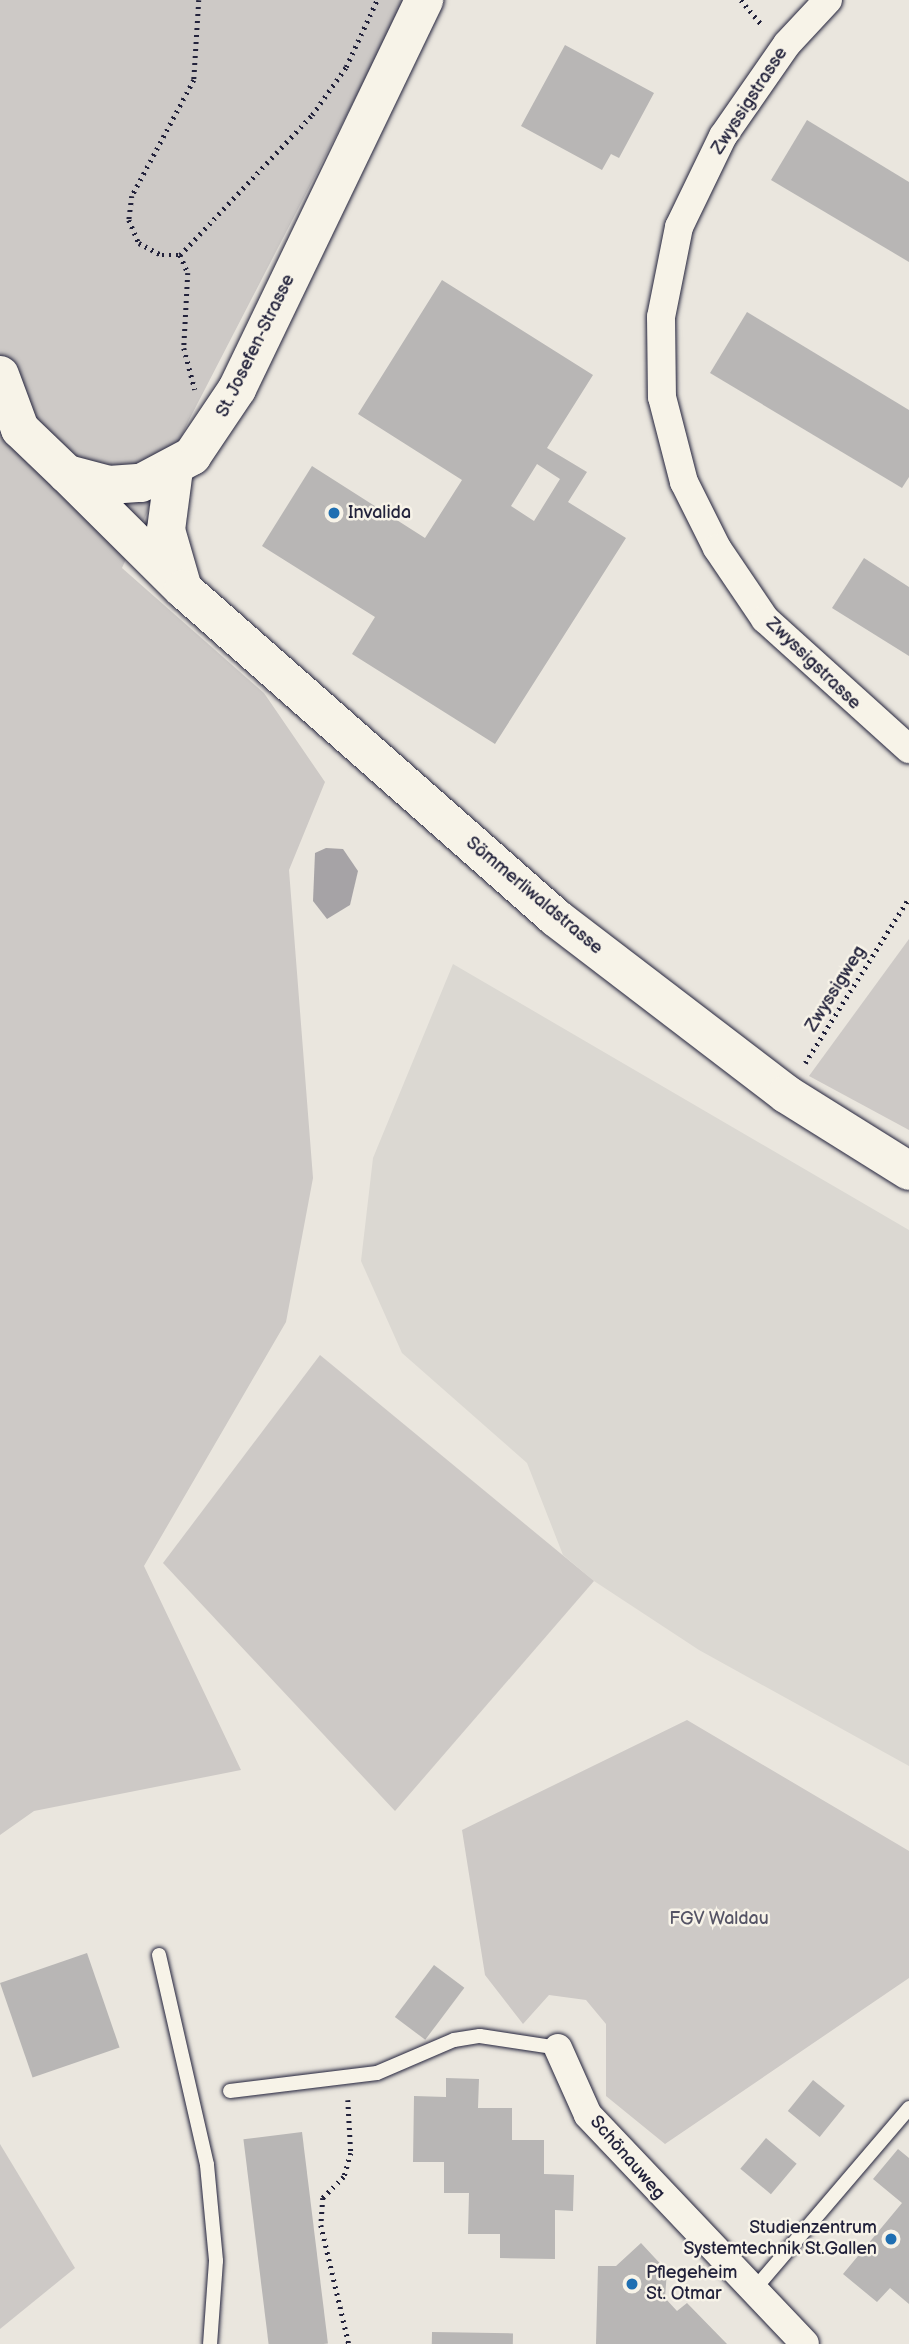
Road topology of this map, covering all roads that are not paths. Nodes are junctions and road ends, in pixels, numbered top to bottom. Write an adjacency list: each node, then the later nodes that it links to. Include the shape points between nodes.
1 (424, 0): 4 (street, St. Josefen-Strasse, via 232,398 212,434)
2 (828, 0): 7 (street, Zwyssigstrasse, via 787,44 723,136 679,228 661,317 662,397 684,482 717,548 765,619)
3 (0, 375): 5 (street, St. Josefen-Strasse, via 20,429)
4 (174, 469): 5 (street, St. Josefen-Strasse, via 141,483 109,485); 6 (street, via 166,530)
5 (67, 474): 6 (street, Sömmerliwaldstrasse)
6 (183, 589): 8 (street, Sömmerliwaldstrasse, via 556,918 786,1094)
7 (909, 749)
8 (909, 1171)
9 (159, 1955): 14 (lane, via 207,2165 216,2261)
10 (558, 2048): 11 (lane, via 480,2036 454,2040 398,2067); 13 (street, Schönauweg, via 588,2115)
11 (230, 2091)
12 (909, 2108): 13 (lane)
13 (752, 2292): 15 (street, Schönauweg)
14 (210, 2344)
15 (805, 2344)

